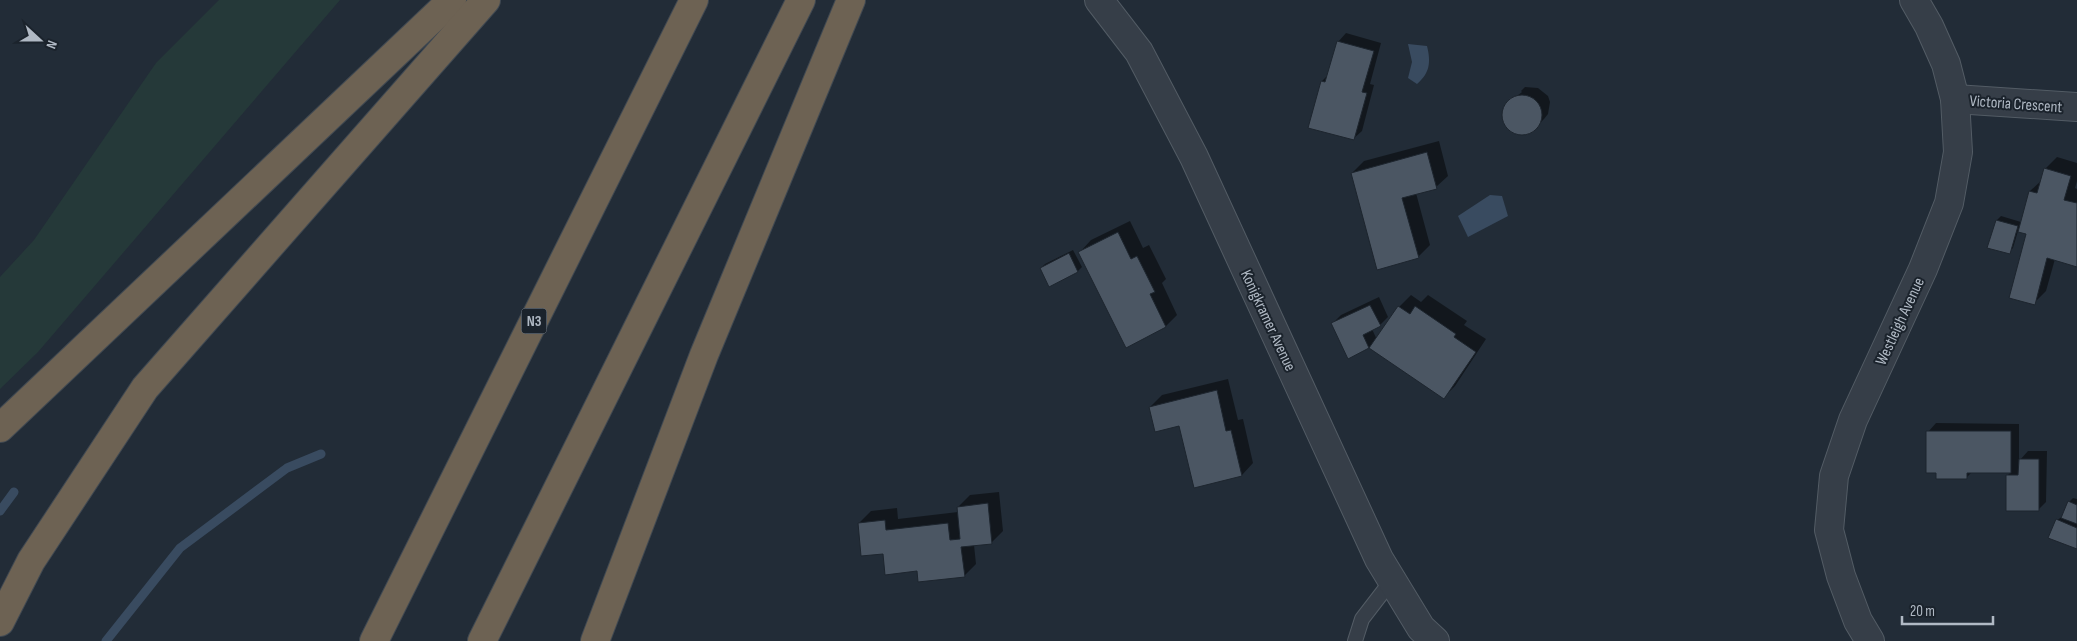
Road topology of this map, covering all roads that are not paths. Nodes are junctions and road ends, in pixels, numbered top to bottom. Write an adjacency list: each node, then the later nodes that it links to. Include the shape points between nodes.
1 (452, 0): 10 (highway)
2 (486, 0): 12 (highway, via 146,388 31,561)
3 (694, 0): 13 (highway, N3)
4 (801, 0): 14 (highway)
5 (851, 0): 15 (highway, via 704,355)
6 (1099, 0): 11 (street, Konigkramer Avenue, via 1139,52 1194,157 1378,559)
7 (1914, 0): 8 (street, Westleigh Avenue, via 1946,64)
8 (1955, 99): 9 (street, Victoria Crescent); 18 (street, Westleigh Avenue, via 1958,152 1949,203 1923,269 1853,420 1834,476 1829,530 1841,576 1858,621)
9 (2077, 106)
10 (0, 428)
11 (1392, 580): 16 (lane, via 1362,619); 17 (street, Konigkramer Avenue, via 1421,628)
12 (0, 622)
13 (374, 641)
14 (482, 641)
15 (595, 641)
16 (1356, 641)
17 (1435, 641)
18 (1870, 641)

